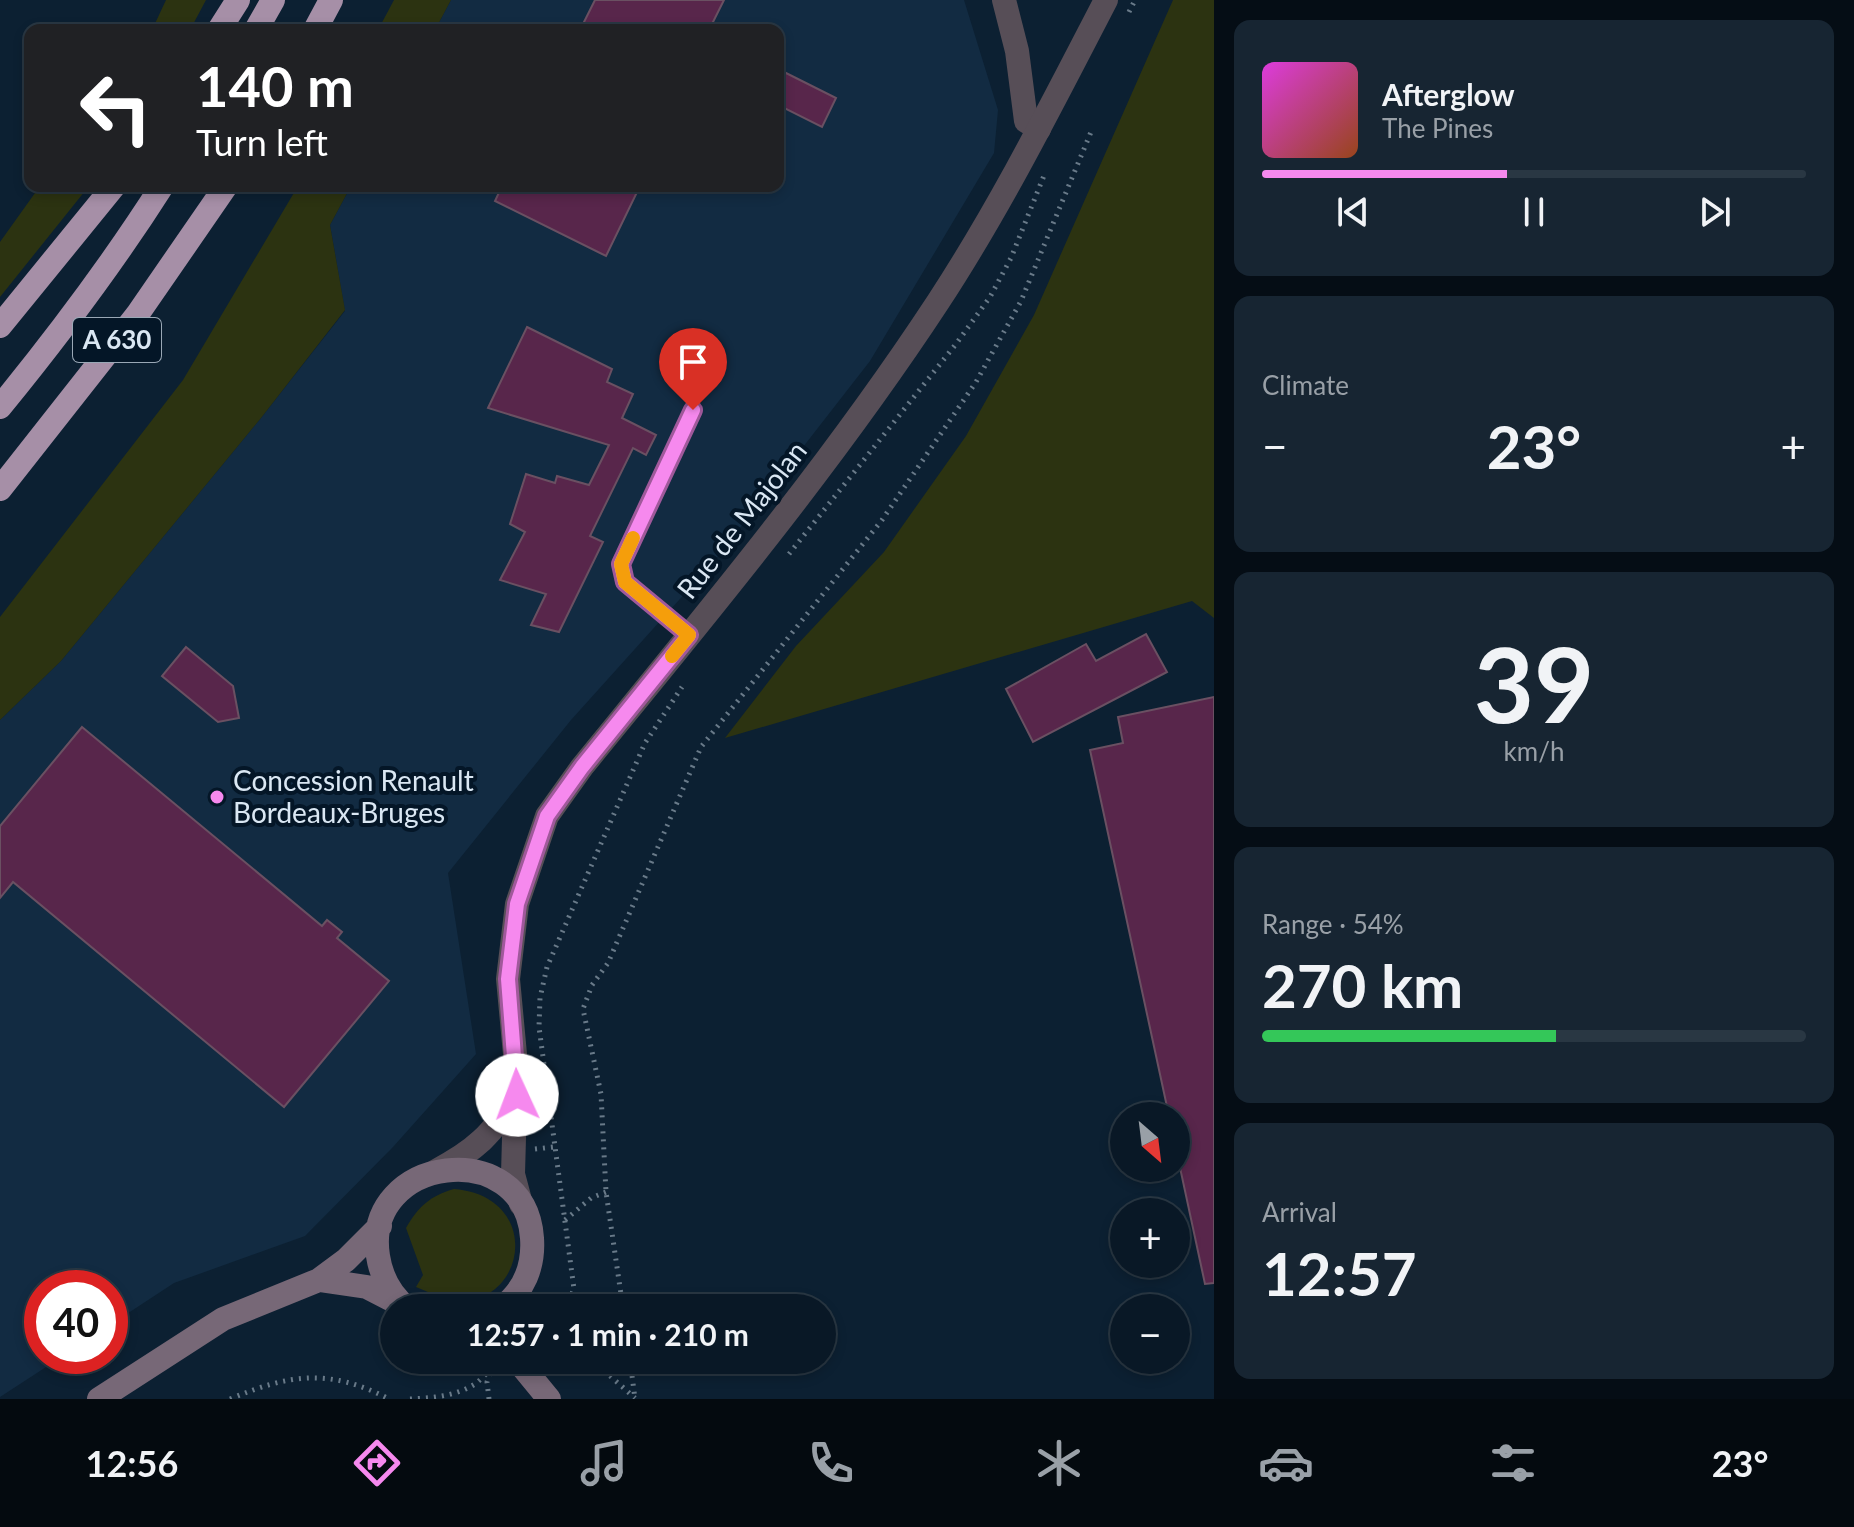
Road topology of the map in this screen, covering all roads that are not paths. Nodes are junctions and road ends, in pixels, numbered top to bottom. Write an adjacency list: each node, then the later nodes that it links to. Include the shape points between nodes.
1 (238, 0): 6 (highway)
2 (273, 0): 7 (highway)
3 (331, 0): 8 (highway)
4 (1004, 0): 9 (street, via 1026,121)
5 (1106, 0): 9 (street, Rue de Majolan)
6 (223, 24)
7 (259, 24)
8 (318, 24)
9 (1039, 129): 17 (street, Rue de Majolan, via 939,300 831,457)
10 (109, 192): 13 (highway)
11 (158, 192): 14 (highway, A 630, via 64,327)
12 (222, 192): 16 (highway, A 630, via 137,315)
13 (0, 326)
14 (0, 407)
15 (693, 410): 17 (lane, via 621,564 625,582)
16 (0, 489)
17 (689, 635): 18 (street, Rue de Majolan, via 547,816 517,904 510,964)
18 (517, 1095): 19 (street, via 484,1141); 20 (street, Rue de Majolan, via 513,1174)
19 (436, 1171): 20 (main road, via 484,1173); 21 (main road, via 400,1191)
20 (521, 1204): 22 (main road, via 531,1228 533,1253)
21 (380, 1226): 23 (main road); 25 (main road, via 380,1269)
22 (527, 1277): 26 (main road); 27 (main road)
23 (319, 1280): 24 (main road); 30 (main road, via 223,1319)
24 (381, 1294)
25 (394, 1294)
26 (516, 1294)
27 (526, 1294)
28 (524, 1374): 31 (main road)
29 (542, 1374): 31 (main road)
30 (99, 1399)
31 (550, 1399)

